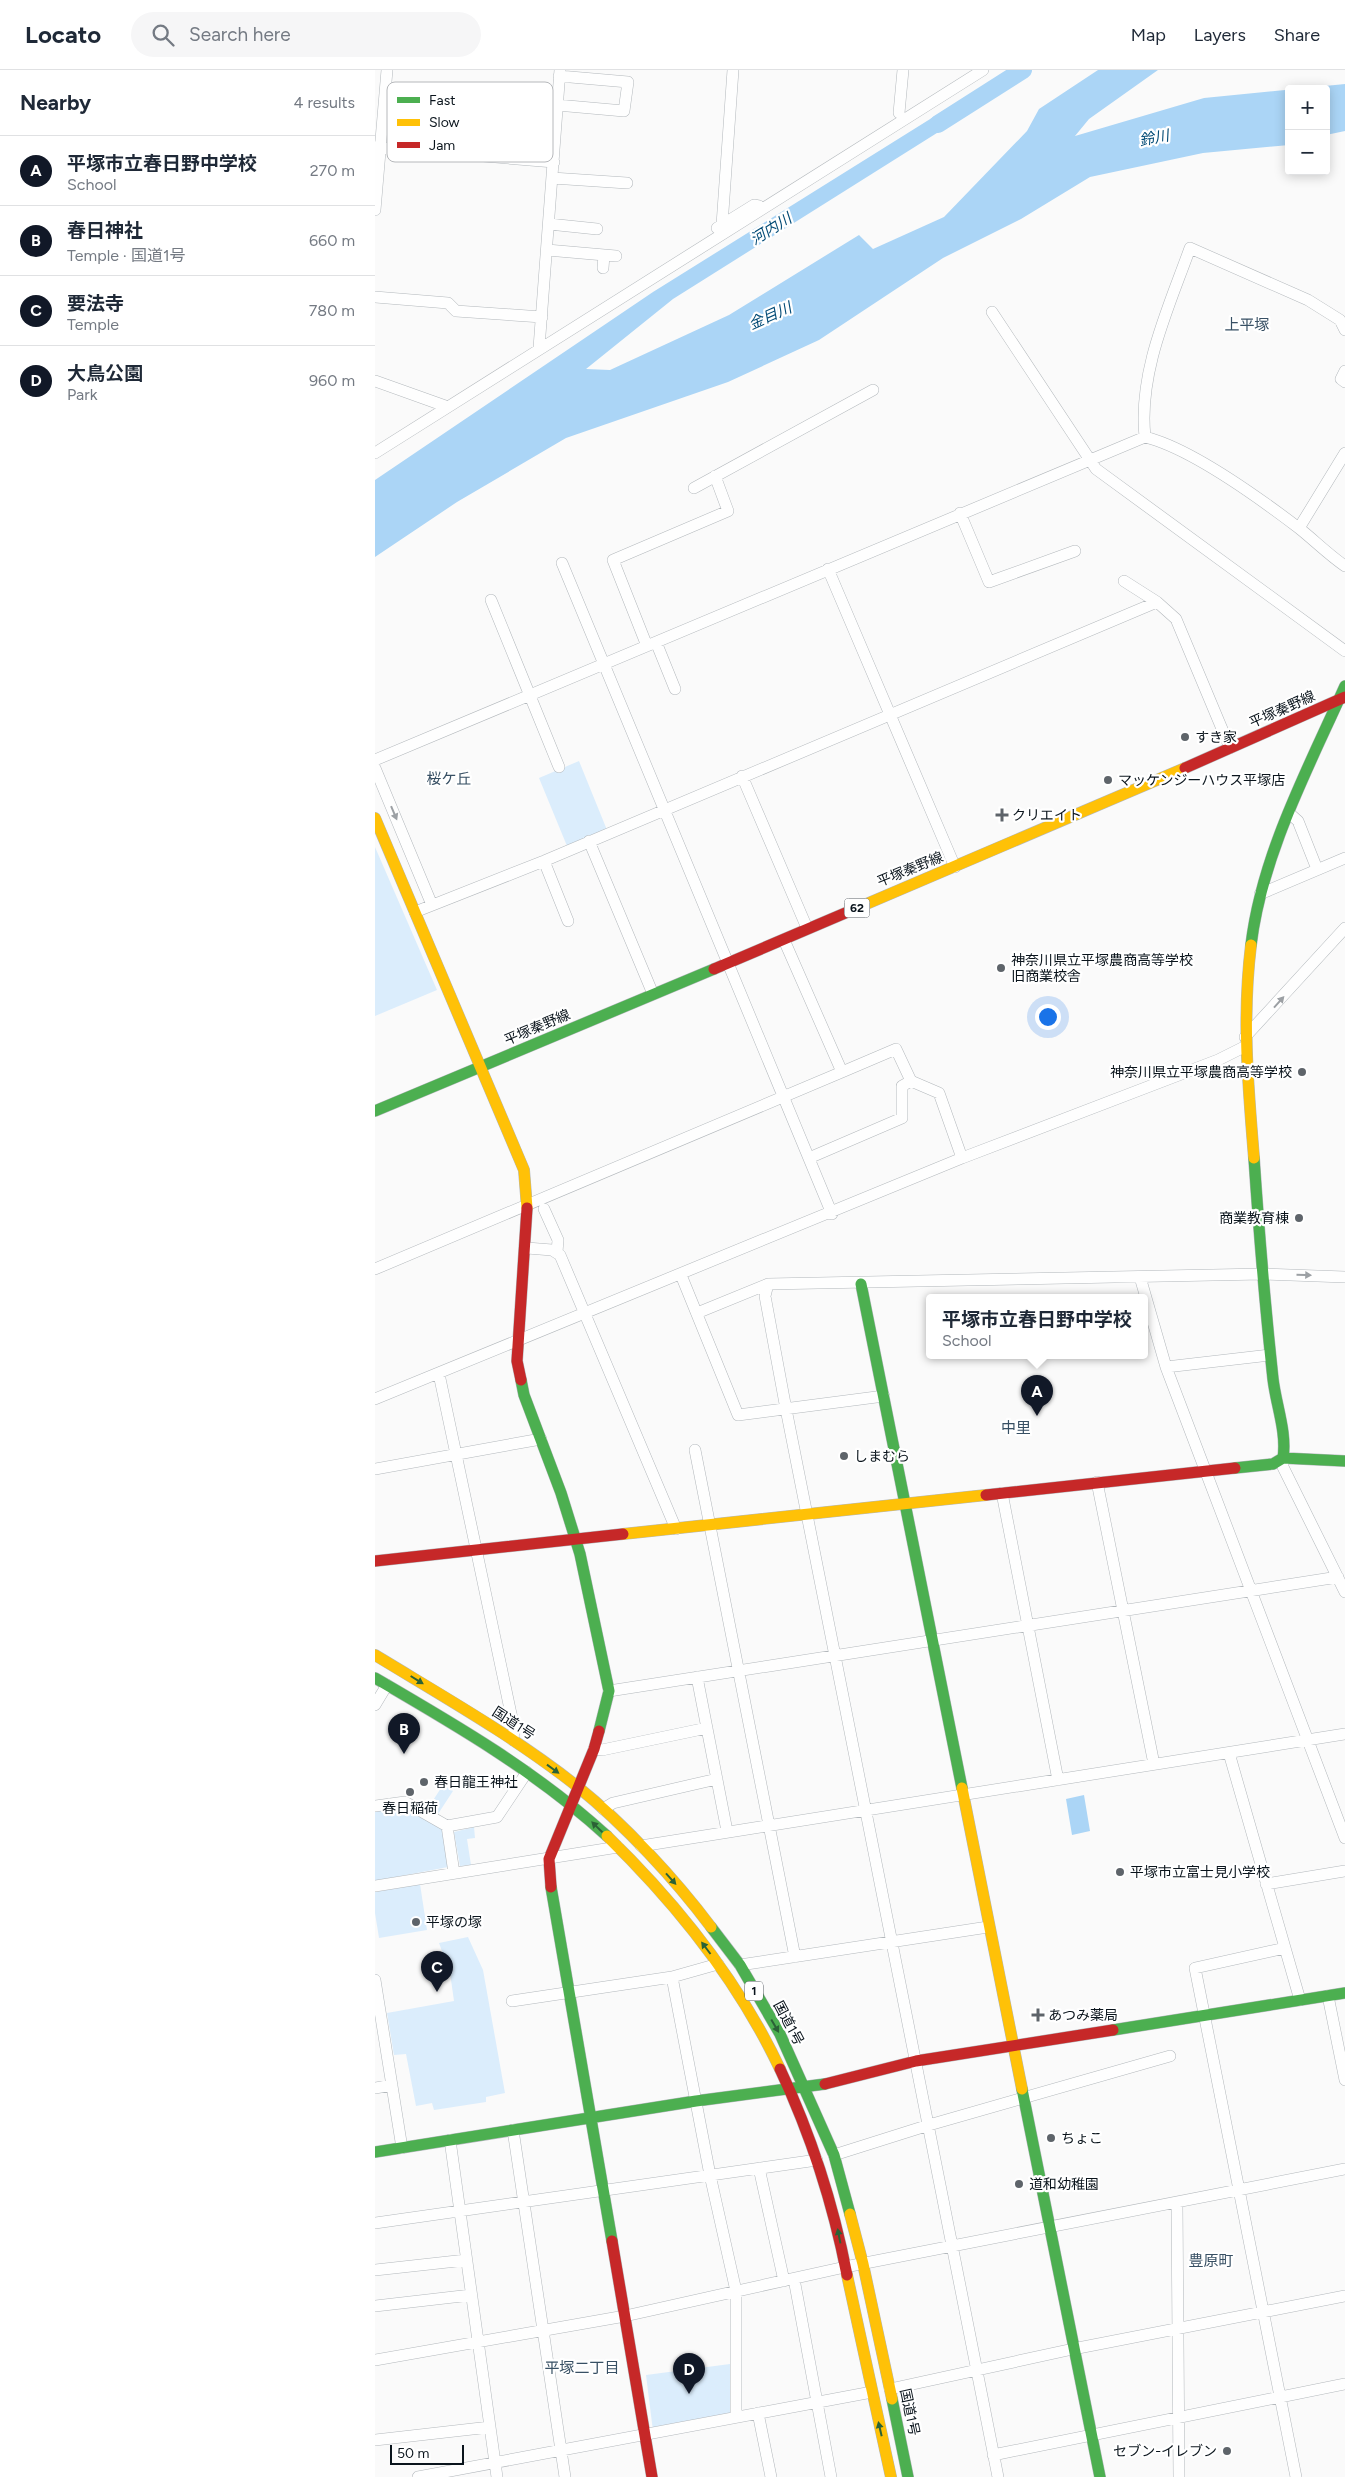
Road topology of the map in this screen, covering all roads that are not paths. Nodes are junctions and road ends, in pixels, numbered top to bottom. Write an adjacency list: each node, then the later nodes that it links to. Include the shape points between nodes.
1 (387, 70): 10 (street)
2 (733, 70): 17 (street)
3 (903, 70): 8 (street)
4 (983, 70): 6 (street)
5 (559, 73): 7 (street); 7 (street, via 627,82 624,110)
6 (937, 99): 8 (street, via 928,97); 9 (street)
7 (557, 104): 11 (street)
8 (899, 113): 9 (street, via 881,126)
9 (879, 135): 14 (street)
10 (378, 147): 15 (street)
11 (553, 162): 12 (street)
12 (552, 178): 13 (street); 16 (street)
13 (627, 183)
14 (763, 208): 17 (street, via 754,205); 20 (street)
15 (375, 210)
16 (549, 224): 18 (street); 19 (street)
17 (722, 225): 20 (street, via 699,242)
18 (597, 229)
19 (547, 250): 21 (street); 26 (street)
20 (693, 252): 28 (street)
21 (604, 255): 22 (street); 23 (street)
22 (617, 256)
23 (603, 268)
24 (375, 297): 26 (street, via 448,303 456,311)
25 (992, 312): 37 (street)
26 (542, 317): 28 (street)
27 (1343, 322): 34 (street, via 1308,300 1190,248 1157,340 1144,397)
28 (539, 348): 33 (street)
29 (1345, 370): 31 (street, via 1341,379)
30 (375, 381): 33 (street)
31 (1345, 382)
32 (873, 390): 38 (street)
33 (448, 407): 35 (street)
34 (1145, 437): 37 (street); 41 (street, via 1213,469)
35 (375, 453)
36 (1345, 453): 41 (street)
37 (1088, 460): 40 (street); 50 (street)
38 (715, 476): 39 (street); 49 (street, via 729,511 613,560)
39 (694, 488)
40 (960, 513): 42 (street, via 989,582); 45 (street)
41 (1299, 528): 44 (street)
42 (1075, 551)
43 (562, 563): 51 (street)
44 (1345, 566)
45 (828, 569): 49 (street); 56 (street)
46 (1123, 581): 48 (street)
47 (491, 600): 54 (street)
48 (1157, 602): 56 (street); 57 (street, via 1176,620)
49 (651, 644): 51 (street); 53 (street)
50 (1345, 651)
51 (604, 664): 54 (street); 62 (street)
52 (1345, 686): 55 (main road)
53 (675, 689)
54 (530, 695): 58 (street); 59 (street)
55 (1341, 699): 57 (main road, 平塚秦野線 / 62); 63 (main road)
56 (890, 714): 61 (street); 68 (street)
57 (1230, 748): 68 (main road, 平塚秦野線 / 62)
58 (375, 760)
59 (559, 767)
60 (375, 768): 71 (street, one-way to 71)
61 (742, 776): 62 (street); 74 (street)
62 (664, 808): 65 (street); 77 (street)
63 (1289, 814): 69 (street, via 1298,821); 70 (main road)
64 (375, 818): 72 (main road)
65 (589, 841): 67 (street); 78 (street)
66 (1345, 858): 69 (street)
67 (544, 861): 71 (street); 73 (street)
68 (955, 867): 74 (main road, 平塚秦野線 / 62)
69 (1317, 869): 70 (street)
70 (1261, 894): 79 (main road, via 1246,988)
71 (432, 905): 72 (street)
72 (415, 912): 80 (main road)
73 (568, 921)
74 (807, 928): 76 (main road, 平塚秦野線 / 62)
75 (1345, 928): 79 (street, one-way to 75)
76 (784, 940): 77 (main road, 平塚秦野線 / 62); 81 (street)
77 (728, 964): 78 (main road, 平塚秦野線 / 62); 83 (street)
78 (653, 994): 80 (main road, 平塚秦野線 / 62)
79 (1245, 1041): 86 (street, via 1218,1060); 93 (main road)
80 (482, 1067): 84 (main road, 平塚秦野線 / 62); 87 (main road, via 524,1170)
81 (843, 1072): 82 (street, via 896,1050); 83 (street)
82 (911, 1081): 85 (street, via 902,1086 902,1118); 86 (street, via 939,1093)
83 (783, 1097): 85 (street); 87 (street)
84 (375, 1112)
85 (809, 1158): 89 (street)
86 (962, 1158): 89 (street)
87 (529, 1204): 90 (main road); 92 (street)
88 (544, 1209): 91 (street, via 559,1240)
89 (832, 1214): 94 (street)
90 (527, 1248): 91 (street); 103 (main road)
91 (557, 1252): 102 (street)
92 (375, 1269)
93 (1262, 1274): 95 (street); 96 (street, one-way to 96); 104 (main road)
94 (681, 1275): 101 (street); 102 (street)
95 (1140, 1277): 98 (street); 99 (street)
96 (1345, 1277)
97 (768, 1284): 98 (street); 101 (street); 109 (street, via 765,1296)
98 (861, 1284): 107 (main road)
99 (1145, 1294)
100 (1148, 1305): 105 (street)
101 (697, 1313): 109 (street, via 738,1415)
102 (587, 1314): 103 (street); 122 (street)
103 (518, 1342): 106 (street); 110 (main road, via 517,1361 524,1395)
104 (1270, 1355): 105 (street); 113 (main road, via 1285,1445)
105 (1166, 1367): 116 (street)
106 (439, 1374): 108 (street); 112 (street)
107 (884, 1396): 109 (street); 119 (main road)
108 (375, 1399)
109 (786, 1410): 120 (street)
110 (541, 1439): 112 (street); 123 (main road)
111 (695, 1450): 121 (street)
112 (457, 1455): 115 (street); 124 (street)
113 (1283, 1458): 114 (main road); 116 (main road, via 1273,1464); 126 (street, via 1283,1468)
114 (1345, 1461)
115 (375, 1469)
116 (1205, 1470): 117 (main road); 127 (street)
117 (1097, 1482): 118 (main road); 129 (street)
118 (1002, 1493): 119 (main road); 130 (street)
119 (903, 1503): 120 (main road); 131 (main road)
120 (807, 1514): 121 (main road); 133 (street)
121 (711, 1525): 122 (main road); 134 (street)
122 (676, 1529): 123 (main road)
123 (576, 1539): 124 (main road); 138 (main road)
124 (476, 1550): 125 (main road); 142 (street, via 514,1728)
125 (375, 1561)
126 (1338, 1577): 127 (street); 128 (street)
127 (1250, 1590): 129 (street); 143 (street)
128 (1345, 1592)
129 (1123, 1610): 130 (street); 146 (street)
130 (1027, 1625): 131 (street); 149 (street)
131 (931, 1640): 133 (street); 151 (main road)
132 (375, 1655): 142 (main road, 国道1号 / 1, one-way to 142)
133 (835, 1656): 134 (street); 155 (street)
134 (741, 1670): 135 (street); 156 (street)
135 (697, 1677): 138 (street); 140 (street)
136 (375, 1678): 137 (main road, 1)
137 (387, 1685): 139 (street); 147 (main road, 1)
138 (609, 1691): 144 (main road)
139 (375, 1705)
140 (707, 1728): 144 (street); 148 (street)
141 (1345, 1734): 143 (street)
142 (513, 1740): 150 (main road, 国道1号 / 1, one-way to 150)
143 (1308, 1741): 145 (street); 159 (street)
144 (594, 1749): 150 (main road)
145 (1229, 1753): 146 (street); 165 (street)
146 (1154, 1764): 149 (street)
147 (527, 1772): 152 (main road, 1); 157 (street, via 497,1817)
148 (717, 1779): 154 (street, via 613,1803); 158 (street)
149 (1059, 1780): 151 (street)
150 (579, 1788): 152 (main road); 154 (main road, 国道1号 / 1)
151 (962, 1794): 155 (street); 167 (main road)
152 (572, 1805): 161 (main road, 1, one-way to 152); 162 (main road)
153 (375, 1806): 157 (street, via 405,1802)
154 (603, 1809): 160 (main road, 国道1号 / 1)
155 (866, 1809): 156 (street); 168 (street)
156 (771, 1824): 158 (street); 170 (street)
157 (447, 1826): 164 (street)
158 (727, 1831): 160 (street)
159 (1345, 1838)
160 (641, 1846): 172 (main road, 国道1号 / 1, one-way to 172, via 696,1906)
161 (618, 1847): 162 (street); 171 (main road, 1, one-way to 161, via 683,1918)
162 (549, 1859): 164 (street); 175 (main road)
163 (1345, 1871): 165 (street)
164 (453, 1873): 166 (street)
165 (1265, 1884): 169 (street)
166 (375, 1886)
167 (988, 1927): 168 (street); 182 (main road)
168 (892, 1942): 170 (street); 184 (street)
169 (1285, 1948): 178 (street); 181 (street, via 1195,1968)
170 (795, 1957): 172 (street)
171 (718, 1964): 173 (street); 189 (main road, 1, via 765,2040)
172 (740, 1965): 187 (main road, 国道1号 / 1, one-way to 187, via 780,2034)
173 (672, 1977): 175 (street); 191 (street)
174 (375, 1980): 180 (street)
175 (569, 1992): 179 (street); 192 (main road)
176 (1345, 1993): 177 (main road)
177 (1328, 1996): 178 (main road); 185 (street)
178 (1300, 2000): 181 (main road)
179 (512, 2001)
180 (377, 2003): 186 (street)
181 (1205, 2015): 182 (main road); 204 (street)
182 (1012, 2045): 184 (main road); 190 (main road)
183 (1170, 2056): 190 (street)
184 (916, 2061): 187 (main road, via 851,2079); 193 (street)
185 (1345, 2080)
186 (391, 2085): 188 (street); 196 (street)
187 (805, 2086): 189 (main road); 198 (main road, 国道1号 / 1)
188 (375, 2088)
189 (788, 2089): 191 (main road); 199 (main road, 1)
190 (1023, 2099): 193 (street); 209 (main road)
191 (696, 2101): 192 (main road); 202 (street)
192 (590, 2118): 194 (main road); 203 (main road)
193 (929, 2125): 198 (street); 210 (street)
194 (513, 2130): 195 (main road); 205 (street)
195 (450, 2140): 196 (main road); 207 (street)
196 (401, 2148): 197 (main road)
197 (375, 2152)
198 (834, 2155): 212 (main road, 国道1号 / 1)
199 (817, 2160): 200 (street); 213 (main road, 1, one-way to 199, via 833,2210)
200 (759, 2168): 202 (street); 215 (street)
201 (1345, 2170): 204 (street)
202 (710, 2175): 203 (street); 216 (street)
203 (603, 2189): 205 (street); 221 (main road)
204 (1239, 2189): 206 (street); 220 (street)
205 (523, 2201): 207 (street); 223 (street)
206 (1177, 2202): 209 (street); 222 (street)
207 (459, 2210): 208 (street); 211 (street)
208 (375, 2223)
209 (1048, 2227): 210 (street); 225 (main road)
210 (953, 2246): 212 (street); 227 (street)
211 (466, 2260): 214 (street); 217 (street)
212 (863, 2264): 213 (street); 229 (main road, 国道1号 / 1)
213 (845, 2267): 215 (street); 230 (main road, 1)
214 (375, 2270)
215 (789, 2280): 216 (street); 232 (street)
216 (736, 2292): 221 (street); 234 (street)
217 (471, 2295): 219 (street); 224 (street)
218 (1345, 2296): 220 (street)
219 (375, 2306)
220 (1263, 2312): 222 (street); 231 (street)
221 (625, 2316): 223 (street); 237 (main road)
222 (1178, 2329): 225 (street); 235 (street)
223 (543, 2330): 224 (street); 240 (street)
224 (477, 2341): 226 (street); 236 (street)
225 (1073, 2350): 227 (street); 238 (main road)
226 (375, 2360)
227 (977, 2371): 229 (street); 241 (street)
228 (1345, 2384): 231 (street)
229 (890, 2389): 250 (main road, 国道1号 / 1)
230 (872, 2392): 232 (street); 249 (main road, 1, one-way to 230)
231 (1280, 2397): 235 (street); 254 (street)
232 (817, 2402): 233 (street); 248 (street)
233 (758, 2413): 234 (street); 247 (street)
234 (736, 2417): 237 (street)
235 (1179, 2417): 238 (street); 253 (street)
236 (489, 2427): 239 (street); 242 (street)
237 (645, 2434): 240 (street); 246 (main road)
238 (1091, 2435): 241 (street); 252 (main road)
239 (375, 2440)
240 (561, 2450): 242 (street); 245 (street)
241 (993, 2455): 251 (street)
242 (495, 2462): 243 (street); 244 (street)
243 (418, 2477)
244 (497, 2477)
245 (565, 2477)
246 (652, 2477)
247 (771, 2477)
248 (831, 2477)
249 (891, 2477)
250 (909, 2477)
251 (998, 2477)
252 (1100, 2477)
253 (1179, 2477)
254 (1296, 2477)

